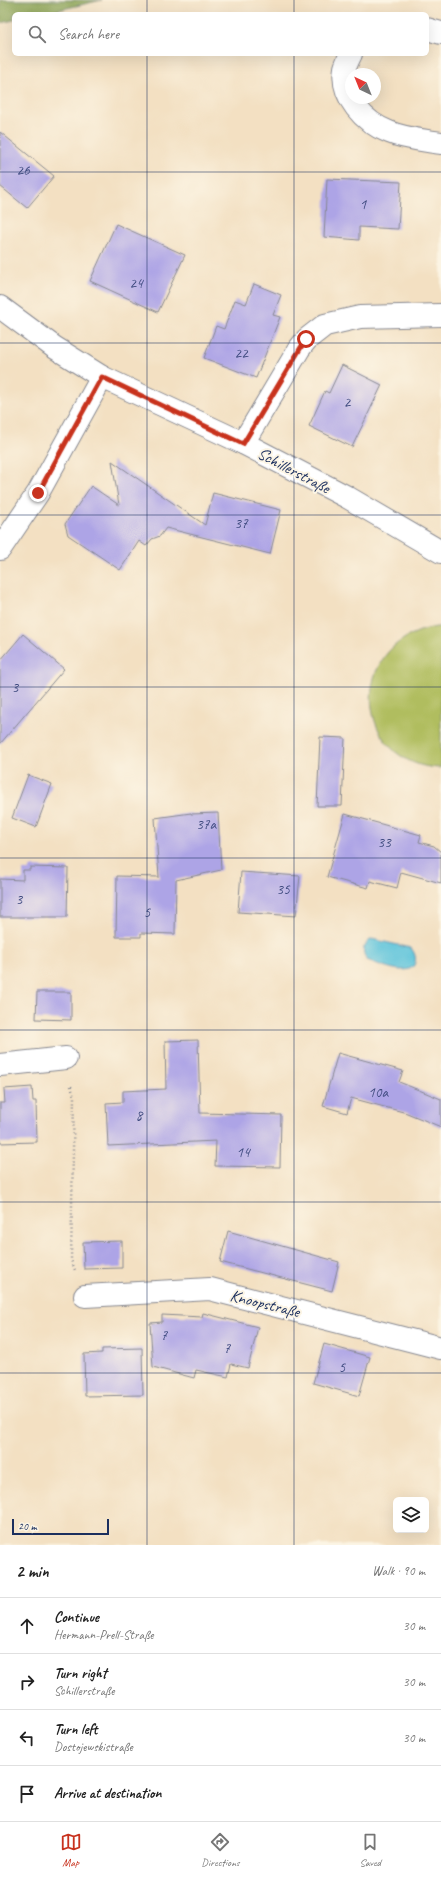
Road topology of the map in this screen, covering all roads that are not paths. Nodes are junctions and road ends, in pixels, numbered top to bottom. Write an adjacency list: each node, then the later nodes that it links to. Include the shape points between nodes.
1 (429, 30): 2 (street)
2 (441, 33)
3 (350, 56): 4 (street, via 345,68 345,78 349,97 359,112 390,133)
4 (441, 143)
5 (0, 307): 7 (street, Schillerstraße, via 54,348)
6 (441, 315): 8 (street, via 360,317 325,325 306,339 299,349)
7 (102, 377): 8 (street, Schillerstraße); 9 (street, via 38,493)
8 (243, 444): 10 (street, Schillerstraße, via 347,497)
9 (0, 549)
10 (441, 552)
11 (66, 1058): 12 (street)
12 (0, 1065)
13 (85, 1296): 14 (street, Knoopstraße, via 210,1289)
14 (441, 1348)

